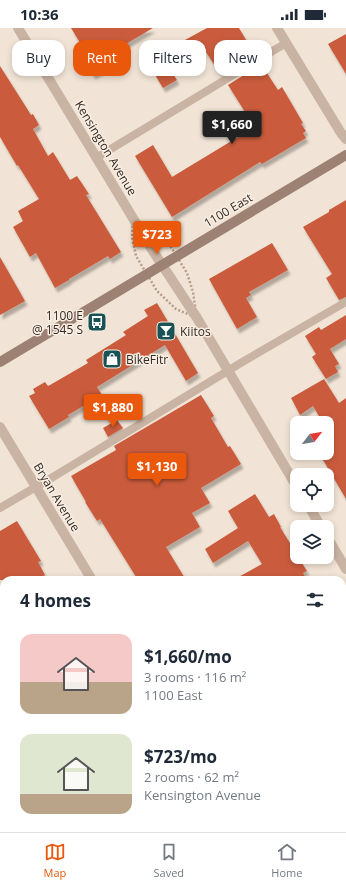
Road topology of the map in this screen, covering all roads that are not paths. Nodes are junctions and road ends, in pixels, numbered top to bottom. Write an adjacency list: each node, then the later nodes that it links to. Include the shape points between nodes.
1 (18, 28): 6 (street, Kensington Avenue)
2 (277, 28): 3 (street)
3 (286, 42): 4 (street); 6 (lane)
4 (346, 139)
5 (346, 155): 7 (street, 1100 East)
6 (96, 158): 7 (street, Kensington Avenue)
7 (162, 265): 9 (street, 1100 East); 10 (street, Kensington Avenue)
8 (346, 302): 10 (lane)
9 (0, 362)
10 (228, 371): 12 (street, Kensington Avenue); 13 (lane)
11 (0, 427): 13 (street, Bryan Avenue)
12 (290, 475)
13 (36, 487): 14 (lane); 17 (street, Bryan Avenue)
14 (0, 508)
15 (334, 549): 16 (street)
16 (346, 569)
17 (90, 576)

